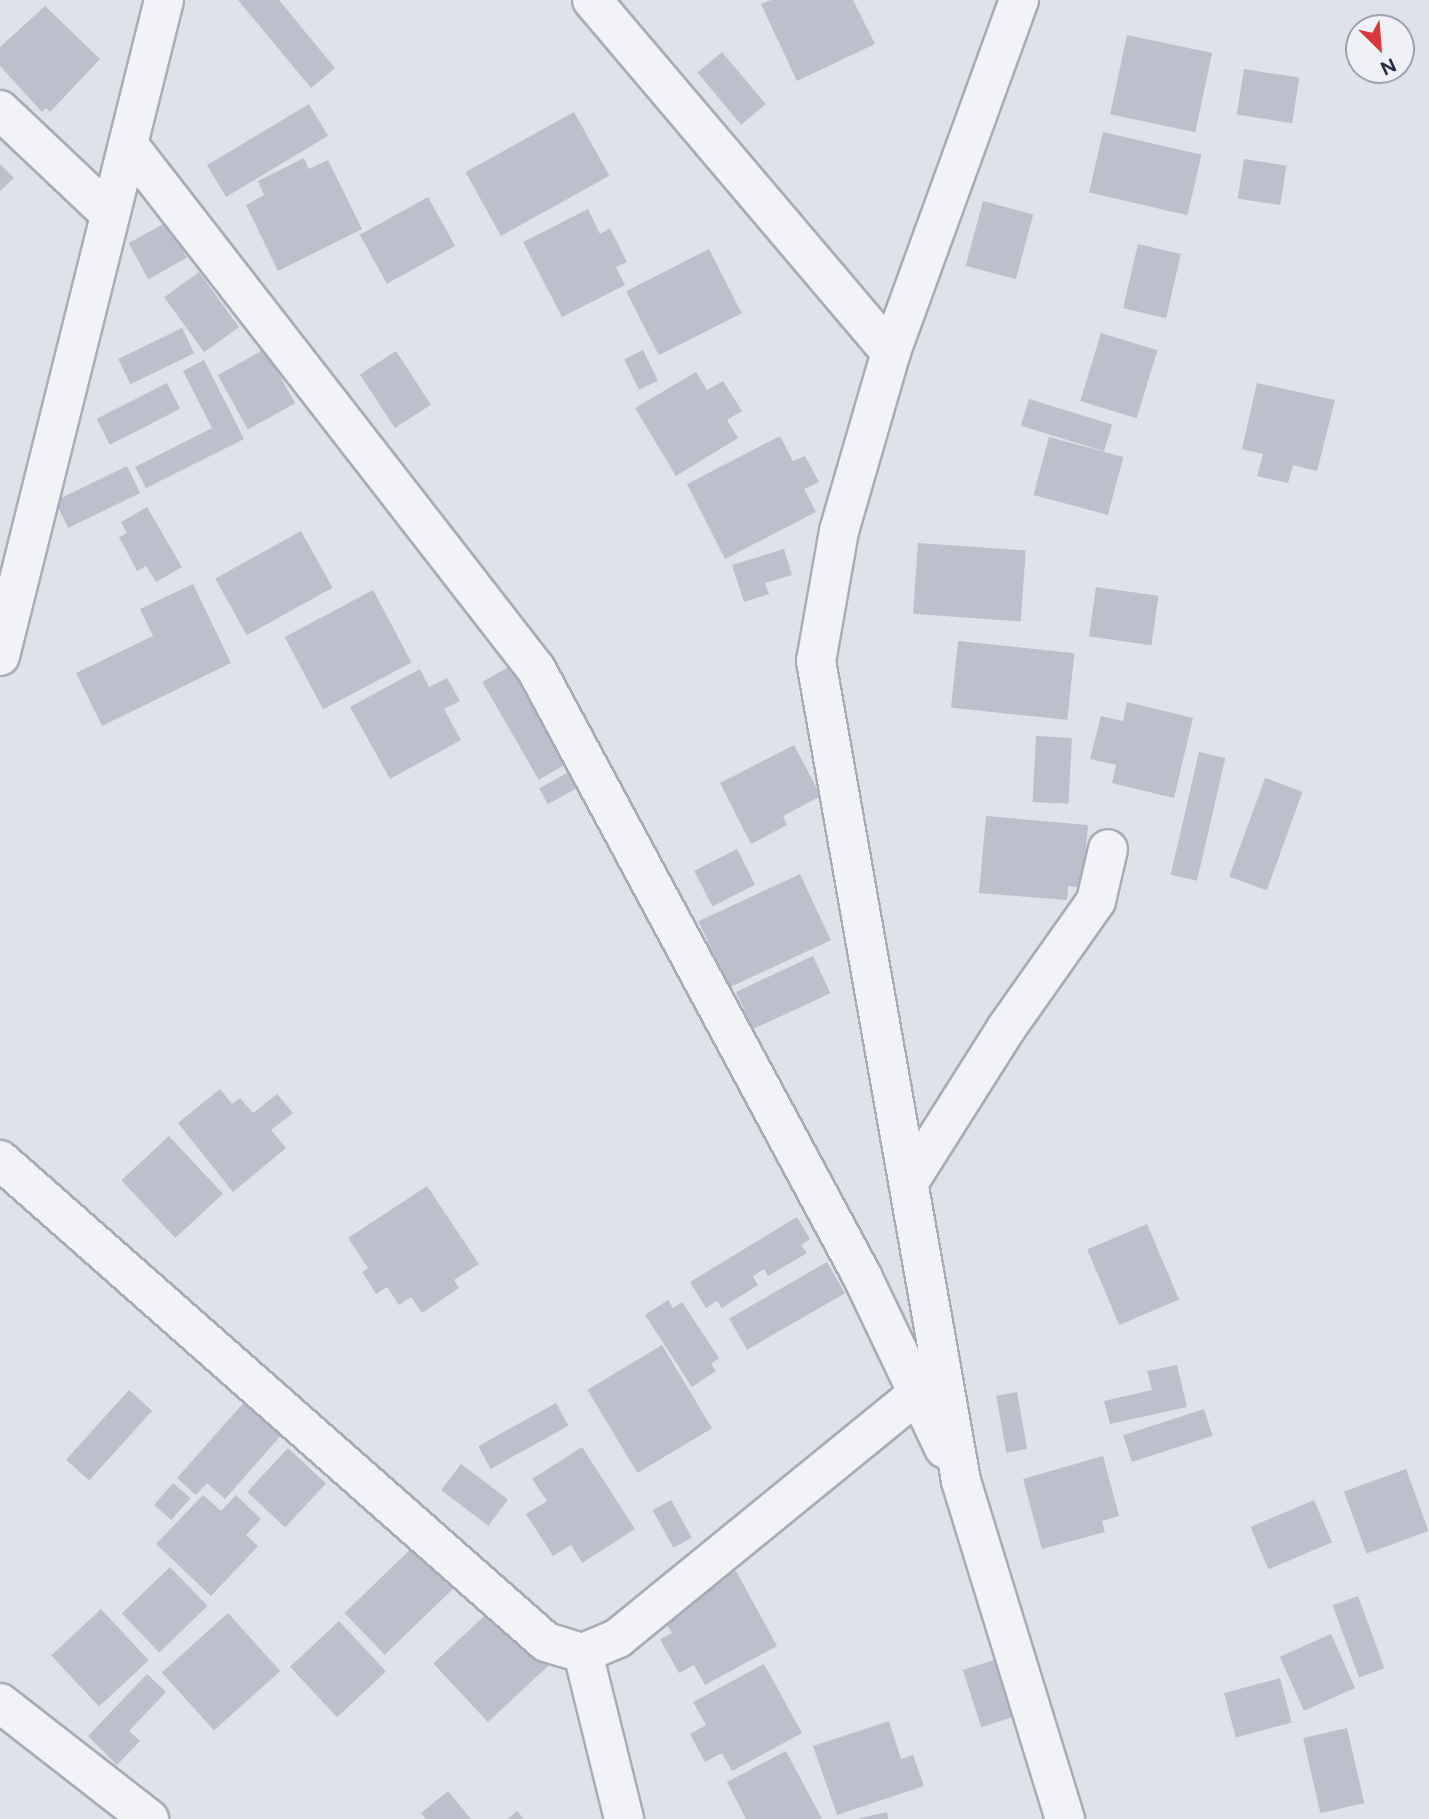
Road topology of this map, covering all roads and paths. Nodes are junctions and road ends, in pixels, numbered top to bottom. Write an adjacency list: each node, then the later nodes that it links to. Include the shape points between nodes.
1 (164, 0): 5 (street)
2 (592, 0): 7 (street)
3 (1019, 0): 7 (street)
4 (0, 110): 6 (street)
5 (130, 147): 6 (street); 12 (street, via 536,669 862,1276)
6 (108, 212): 8 (street)
7 (891, 352): 11 (street, via 839,531 816,661)
8 (0, 656)
9 (1108, 849): 11 (street, via 1096,901 1005,1030)
10 (0, 1160): 14 (street, via 546,1643)
11 (909, 1182): 13 (street)
12 (916, 1395): 13 (street); 14 (street, via 618,1638)
13 (961, 1481): 18 (street)
14 (583, 1653): 17 (street)
15 (0, 1703): 16 (street)
16 (149, 1819)
17 (624, 1819)
18 (1065, 1819)

